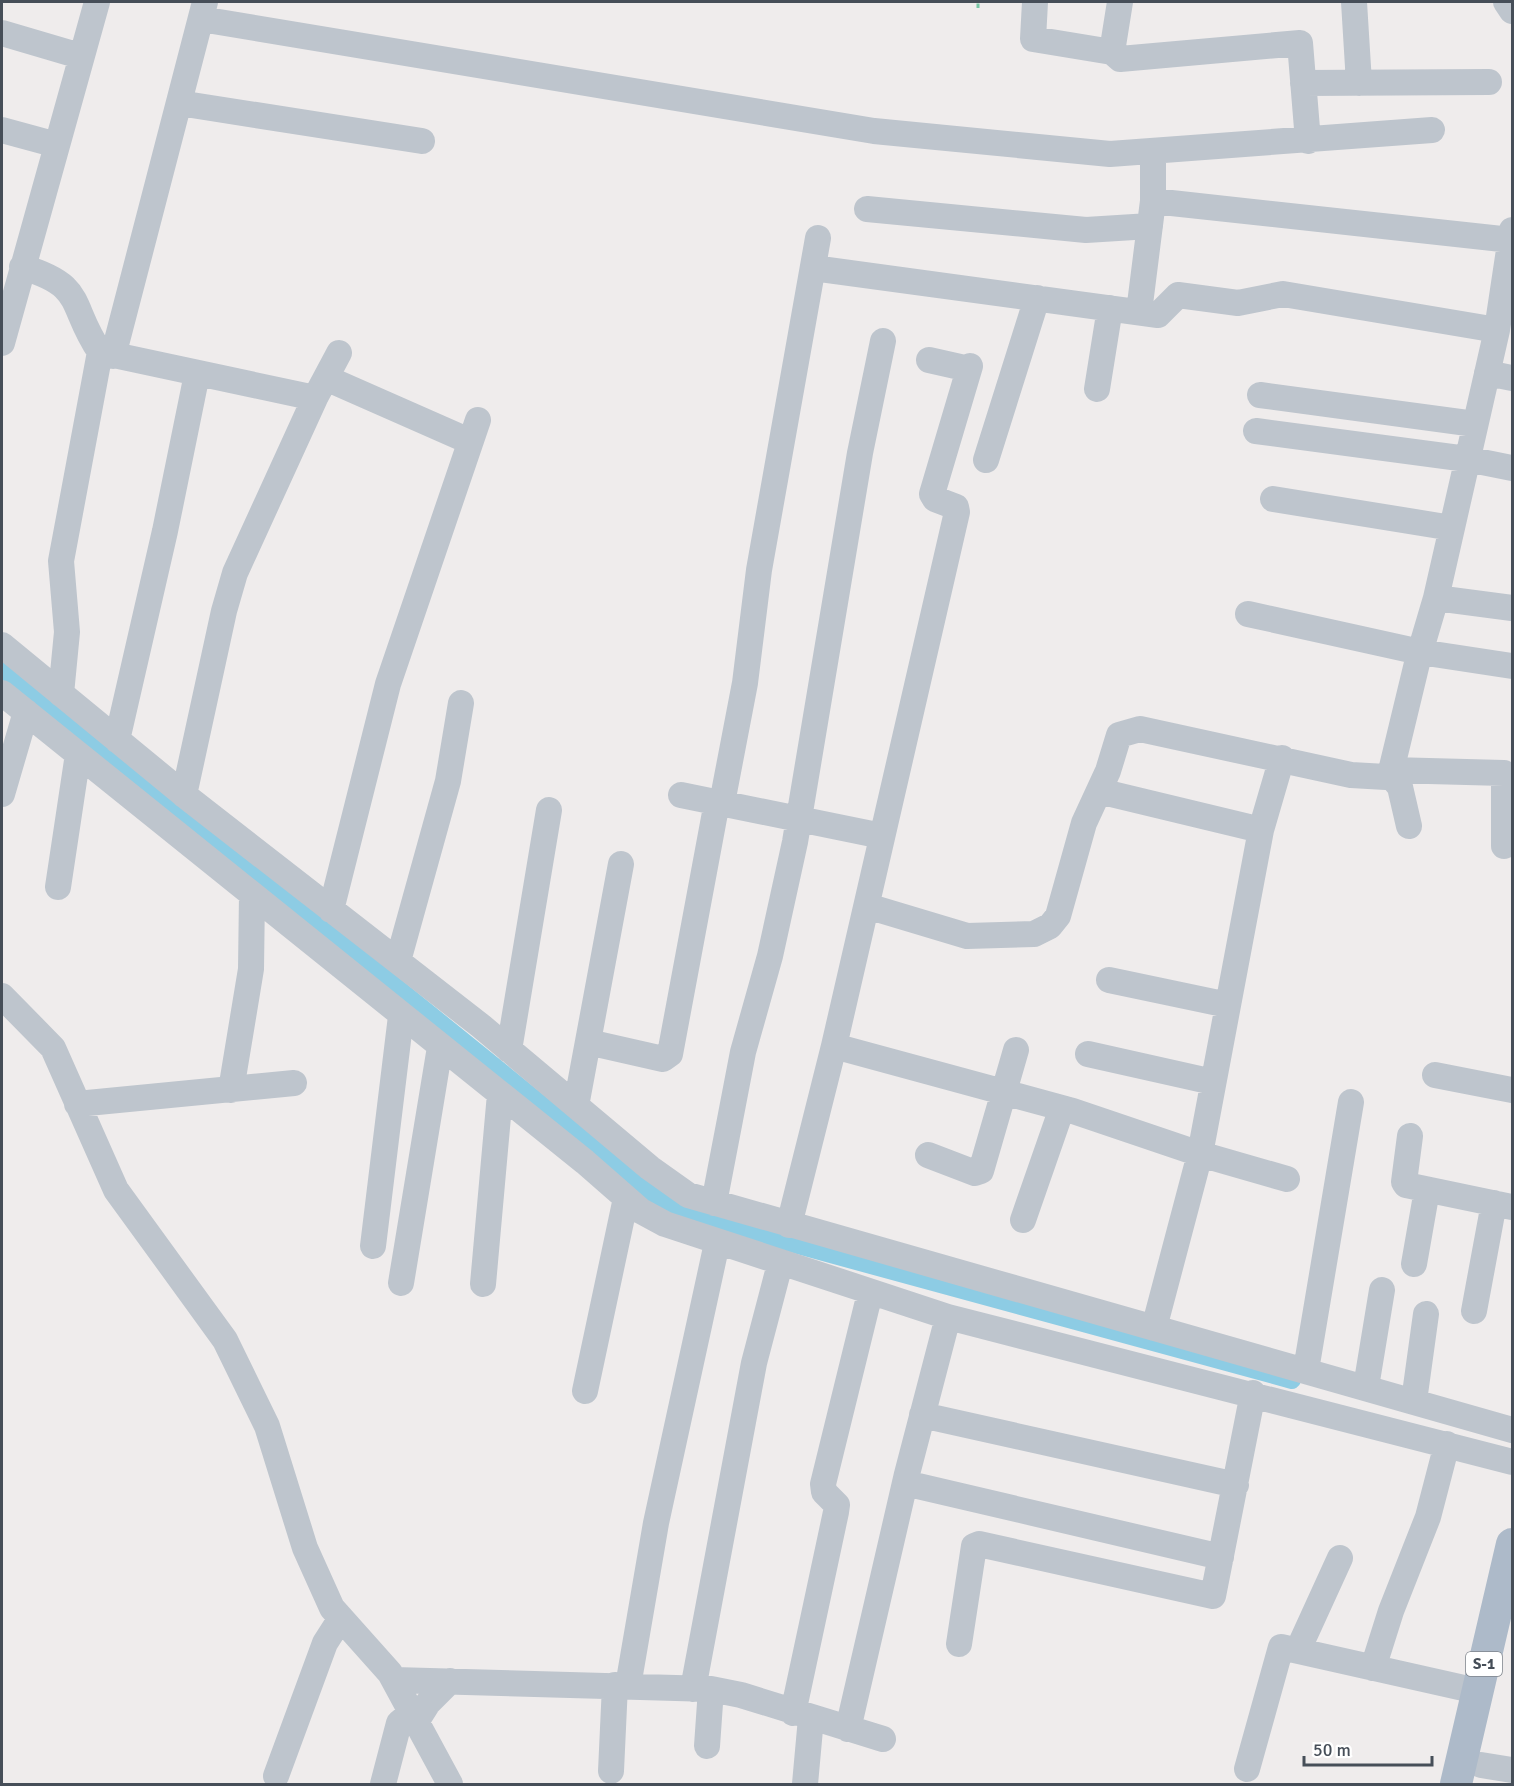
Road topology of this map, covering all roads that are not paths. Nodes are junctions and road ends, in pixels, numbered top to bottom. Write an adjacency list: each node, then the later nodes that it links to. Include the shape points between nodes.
1 (97, 2): 10 (street)
2 (1035, 2): 9 (street, via 1033,39)
3 (1120, 2): 9 (street)
4 (1354, 2): 13 (street)
5 (1506, 2): 7 (street)
6 (203, 10): 14 (street); 20 (street, via 874,131 1110,154)
7 (1512, 11)
8 (2, 33): 10 (street)
9 (1112, 52): 12 (street, via 1120,59 1300,43)
10 (80, 56): 19 (street)
11 (1489, 82): 13 (street)
12 (1303, 83): 13 (street); 18 (street)
13 (1359, 83)
14 (179, 103): 17 (street); 35 (street)
15 (2, 130): 19 (street)
16 (1432, 130): 18 (street)
17 (422, 141)
18 (1308, 141): 20 (street)
19 (57, 145): 26 (street)
20 (1153, 151): 21 (street)
21 (1154, 201): 23 (street); 24 (street)
22 (867, 209): 23 (street, via 1086,230)
23 (1150, 226): 30 (street)
24 (1512, 235): 31 (street)
25 (818, 238): 27 (street)
26 (22, 267): 33 (street); 35 (street, via 64,284 91,339)
27 (813, 268): 28 (street); 68 (street, via 759,570 745,682)
28 (1037, 298): 29 (street); 46 (street)
29 (1110, 308): 30 (street); 41 (street)
30 (1139, 312): 31 (street, via 1158,315 1178,295 1238,303 1284,294)
31 (1497, 330): 37 (street)
32 (883, 341): 70 (street, via 860,453)
33 (2, 343)
34 (339, 353): 40 (street)
35 (107, 354): 38 (street); 57 (street, via 61,561 68,632)
36 (928, 360): 73 (street, via 970,368 932,494 956,507 957,512)
37 (1487, 373): 39 (street); 43 (street)
38 (196, 374): 40 (street); 60 (street)
39 (1512, 378)
40 (321, 388): 66 (street, via 235,573); 79 (street, via 474,430 388,684)
41 (1097, 389)
42 (1260, 395): 43 (street)
43 (1475, 424): 45 (street)
44 (1256, 431): 45 (street)
45 (1467, 459): 47 (street); 49 (street)
46 (986, 460)
47 (1512, 468)
48 (1273, 499): 49 (street)
49 (1452, 528): 50 (street)
50 (1436, 598): 51 (street); 54 (street)
51 (1512, 608)
52 (1248, 614): 54 (street)
53 (2, 645): 57 (street)
54 (1420, 652): 55 (street); 63 (street)
55 (1512, 666)
56 (2, 693): 59 (street)
57 (61, 694): 60 (street)
58 (461, 703): 80 (street, via 448,781)
59 (26, 712): 61 (street); 65 (street)
60 (117, 740): 66 (street)
61 (78, 754): 76 (street); 77 (street)
62 (1282, 758): 63 (street, via 1351,775 1386,777); 64 (street, via 1140,729 1119,735); 72 (street)
63 (1391, 772): 71 (street, via 1400,787); 74 (street, via 1504,773)
64 (1099, 791): 72 (street); 78 (street, via 1084,823 1058,916 1050,926 1034,934 967,936)
65 (2, 794)
66 (184, 795): 79 (street)
67 (681, 795): 68 (street)
68 (719, 803): 70 (street); 85 (street, via 670,1054 663,1059)
69 (549, 810): 88 (street)
70 (799, 819): 73 (street); 108 (street, via 770,956 743,1052)
71 (1409, 826)
72 (1261, 830): 83 (street)
73 (882, 836): 78 (street)
74 (1504, 846)
75 (621, 864): 85 (street)
76 (58, 886)
77 (252, 894): 84 (street); 94 (street, via 251,969)
78 (867, 906): 86 (street)
79 (331, 910): 80 (street)
80 (398, 961): 88 (street)
81 (1109, 980): 83 (street)
82 (2, 996): 99 (street, via 53,1048)
83 (1228, 1005): 92 (street)
84 (401, 1016): 87 (street); 113 (street)
85 (588, 1042): 100 (street)
86 (834, 1046): 96 (street); 111 (street)
87 (440, 1047): 97 (street); 116 (street)
88 (509, 1050): 100 (street)
89 (1016, 1050): 96 (street)
90 (1088, 1054): 92 (street)
91 (1435, 1075): 95 (street)
92 (1213, 1082): 103 (street)
93 (294, 1083): 94 (street)
94 (231, 1090): 99 (street)
95 (1512, 1090)
96 (1005, 1092): 101 (street); 104 (street, via 981,1171 975,1173)
97 (500, 1094): 107 (street); 117 (street)
98 (1351, 1102): 124 (street)
99 (77, 1104): 138 (street, via 116,1190 225,1340 267,1426 305,1548 332,1608)
100 (576, 1106): 108 (street, via 678,1188)
101 (1062, 1108): 103 (street); 110 (street)
102 (1410, 1136): 106 (street, via 1404,1182)
103 (1200, 1154): 105 (street); 123 (street)
104 (928, 1155)
105 (1287, 1179)
106 (1427, 1190): 109 (street); 115 (street)
107 (626, 1198): 112 (street, via 665,1224); 126 (street)
108 (714, 1203): 111 (street)
109 (1503, 1205): 120 (street)
110 (1023, 1220)
111 (789, 1225): 123 (street)
112 (717, 1243): 114 (street); 145 (street)
113 (373, 1246)
114 (780, 1264): 119 (street); 146 (street, via 754,1363)
115 (1414, 1264)
116 (401, 1283)
117 (483, 1284)
118 (1382, 1290): 125 (street)
119 (870, 1293): 122 (street); 148 (street, via 823,1484 824,1492 837,1505)
120 (1474, 1311)
121 (1426, 1314): 128 (street)
122 (948, 1317): 127 (street); 129 (street)
123 (1154, 1328): 124 (street)
124 (1306, 1370): 125 (street)
125 (1366, 1387): 128 (street)
126 (585, 1391)
127 (1253, 1393): 131 (street); 134 (street)
128 (1414, 1401): 130 (street)
129 (922, 1415): 133 (street); 134 (street)
130 (1512, 1430)
131 (1446, 1444): 132 (street); 142 (street, via 1428,1517)
132 (1512, 1462)
133 (904, 1483): 136 (street); 150 (street)
134 (1236, 1485): 136 (street)
135 (1512, 1544): 147 (main road, S-1)
136 (1221, 1557): 140 (street, via 1213,1596 979,1544 974,1546)
137 (1340, 1558): 141 (street)
138 (341, 1618): 143 (street); 157 (street, via 325,1643)
139 (1512, 1620): 156 (main road, S-1)
140 (959, 1644)
141 (1298, 1650): 142 (street); 153 (street, via 1281,1647)
142 (1373, 1668): 147 (street)
143 (394, 1680): 144 (street); 149 (street)
144 (450, 1682): 145 (street); 149 (street)
145 (621, 1686): 146 (street); 155 (street)
146 (702, 1689): 148 (street, via 741,1695); 152 (street)
147 (1477, 1690): 161 (main road, S-1)
148 (802, 1715): 150 (street); 160 (street)
149 (413, 1718): 158 (street, via 399,1723); 159 (street)
150 (848, 1729): 151 (street)
151 (883, 1738)
152 (707, 1746)
153 (1247, 1769)
154 (1512, 1770): 156 (street)
155 (611, 1771)
156 (1478, 1775)
157 (276, 1776)
158 (383, 1785)
159 (450, 1785)
160 (805, 1785)
161 (1456, 1785)

